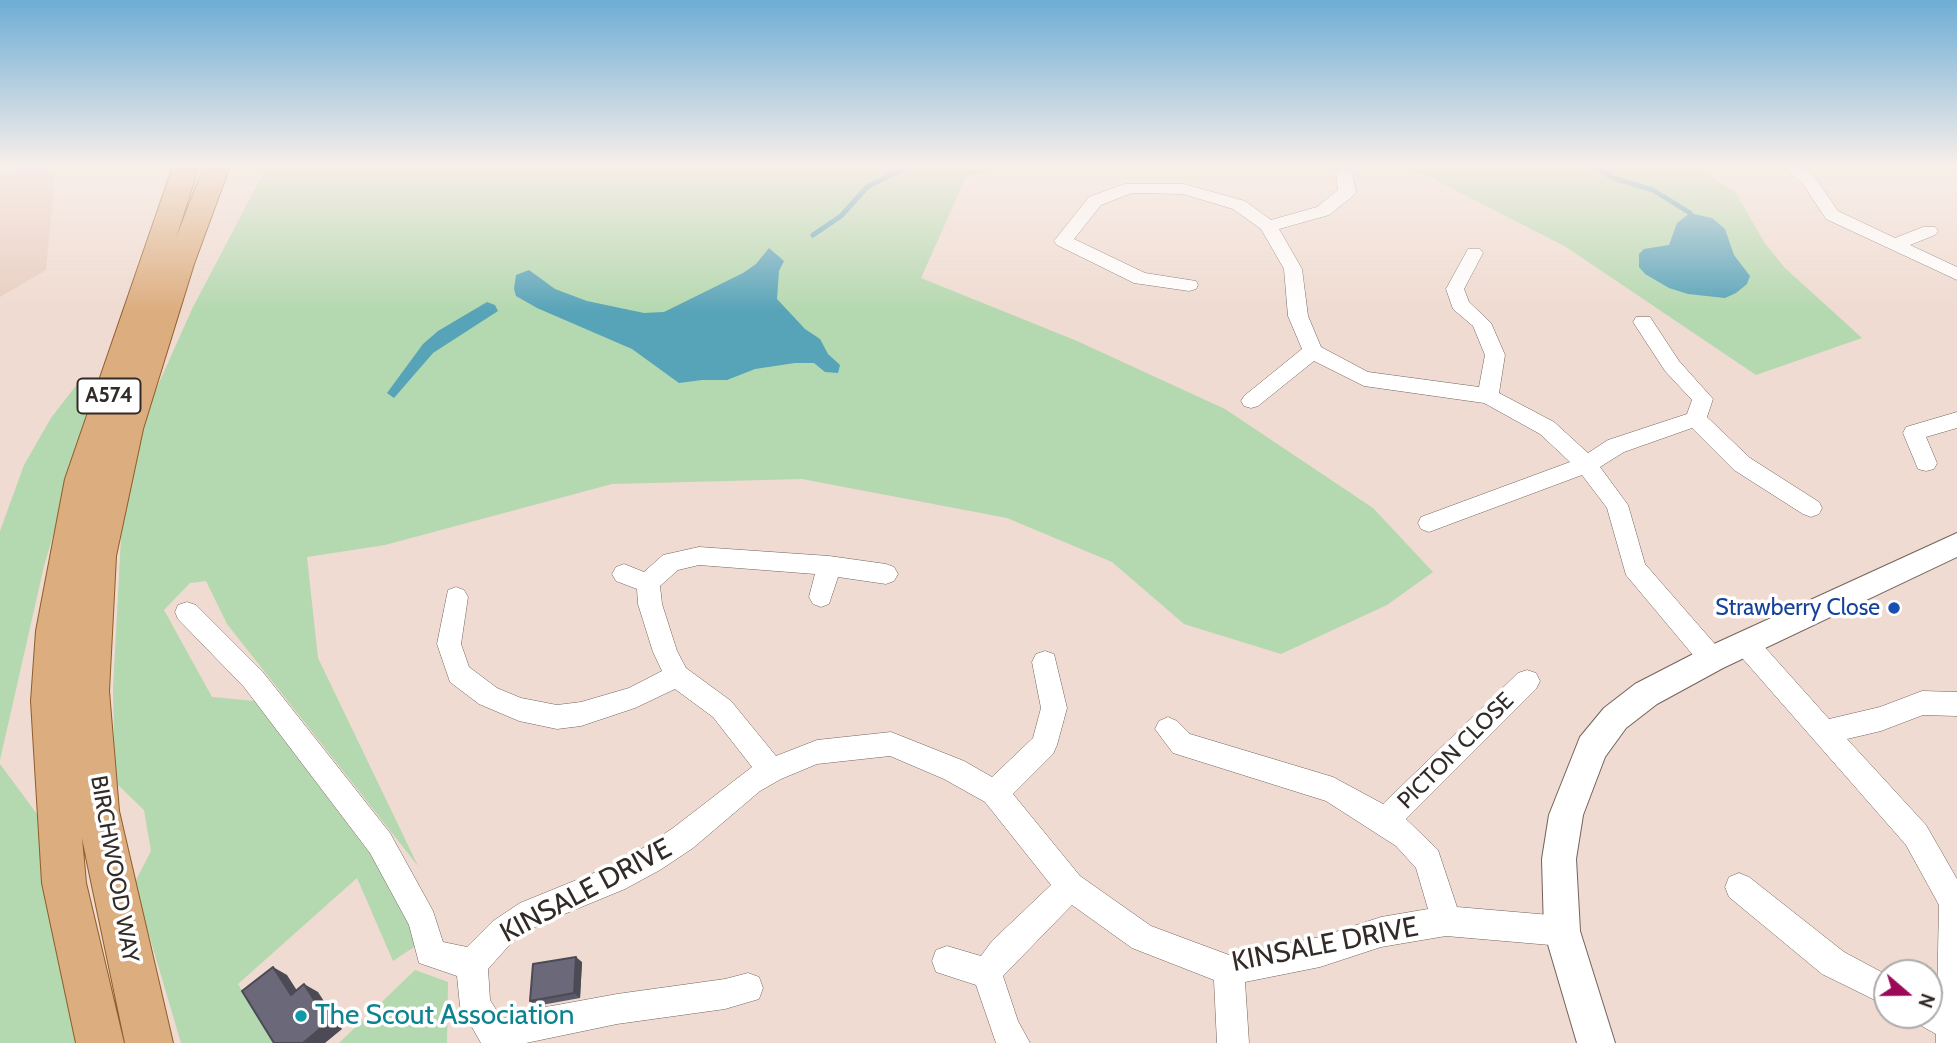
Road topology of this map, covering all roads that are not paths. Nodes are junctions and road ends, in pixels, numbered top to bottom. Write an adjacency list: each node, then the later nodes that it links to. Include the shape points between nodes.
1 (170, 215): 36 (main road, BIRCHWOOD WAY / A574, via 82,480 55,631)
2 (199, 215): 36 (main road, BIRCHWOOD WAY / A574, via 127,429 98,556 92,621)
3 (1083, 215): 12 (street, via 1063,241 1141,279)
4 (1252, 215): 7 (street)
5 (1310, 215): 7 (street)
6 (1832, 215): 9 (street)
7 (1268, 226): 14 (street, via 1293,269 1298,316)
8 (1930, 231): 9 (street)
9 (1893, 245): 11 (street)
10 (1474, 253): 15 (street, via 1455,289 1460,305 1481,323 1494,355)
11 (1957, 274)
12 (1189, 285)
13 (1643, 321): 17 (street, via 1672,366 1703,400)
14 (1313, 351): 15 (street, via 1364,379); 16 (street)
15 (1488, 397): 20 (street, via 1547,428)
16 (1251, 401)
17 (1696, 419): 20 (street, via 1616,446); 21 (street, via 1742,464)
18 (1957, 420): 19 (street, via 1914,433)
19 (1926, 463)
20 (1586, 465): 22 (street); 33 (street, via 1617,505 1634,568)
21 (1811, 508)
22 (1429, 523)
23 (1957, 544): 31 (street)
24 (829, 566): 26 (street); 27 (street, via 687,558 666,566); 29 (street)
25 (624, 574): 27 (street)
26 (886, 574)
27 (648, 583): 34 (street, via 653,616)
28 (456, 597): 34 (street, via 449,644 459,674 488,696 519,709 557,718 581,714 635,697)
29 (821, 597)
30 (187, 612): 49 (street, via 253,679 380,843 423,921 430,952)
31 (1745, 643): 33 (street); 39 (street)
32 (1044, 656): 41 (street, via 1054,708 1044,744)
33 (1712, 659): 47 (street, via 1646,694 1615,718 1592,748 1566,814 1559,859)
34 (677, 676): 40 (street, via 722,709)
35 (1527, 681): 42 (street, PICTON CLOSE)
36 (70, 696): 56 (main road, BIRCHWOOD WAY / A574, via 64,883); 57 (main road, BIRCHWOOD WAY / A574)
37 (1957, 704): 39 (street, via 1922,703 1881,719)
38 (1168, 729): 42 (street, via 1182,744 1333,790)
39 (1825, 732): 45 (street, via 1916,835)
40 (771, 770): 41 (street, KINSALE DRIVE, via 817,752 891,744); 49 (street, KINSALE DRIVE, via 649,860 503,931)
41 (995, 793): 43 (street, KINSALE DRIVE)
42 (1385, 821): 46 (street, via 1428,860)
43 (1070, 886): 50 (street, KINSALE DRIVE, via 1142,938); 51 (street)
44 (1739, 887): 52 (street, via 1833,963)
45 (1955, 902): 54 (street)
46 (1446, 921): 47 (street, KINSALE DRIVE); 50 (street, KINSALE DRIVE, via 1381,932 1320,951)
47 (1562, 931): 60 (street)
48 (947, 961): 51 (street)
49 (473, 963): 55 (street, via 475,1006)
50 (1229, 970): 59 (street)
51 (987, 973): 58 (street)
52 (1873, 984)
53 (748, 988): 55 (street, via 530,1026)
54 (1945, 1028)
55 (498, 1040)
56 (100, 1043)
57 (149, 1043)
58 (1014, 1043)
59 (1233, 1043)
60 (1596, 1043)

